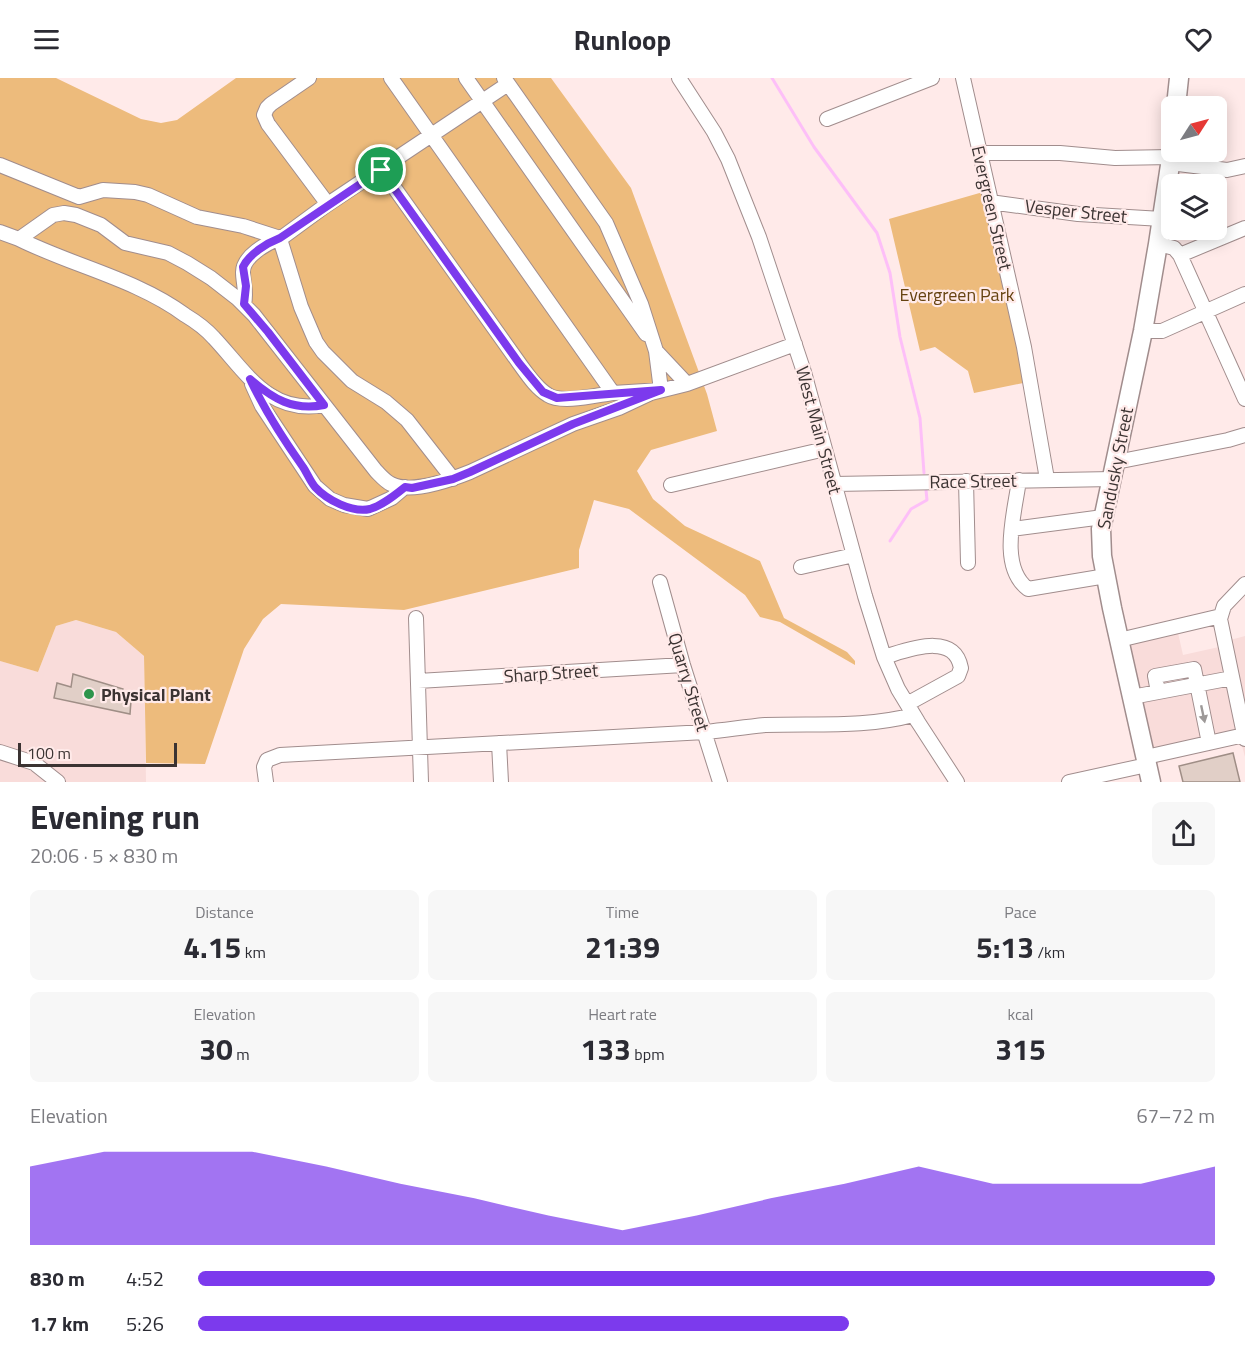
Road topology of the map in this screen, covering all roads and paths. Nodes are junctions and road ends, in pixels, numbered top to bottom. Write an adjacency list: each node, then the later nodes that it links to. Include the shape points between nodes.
1 (309, 78): 21 (street, via 271,104 264,115 326,202)
2 (391, 78): 12 (street)
3 (466, 78): 10 (street)
4 (680, 78): 35 (street, West Main Street, via 714,132 739,185)
5 (932, 78): 11 (street)
6 (963, 78): 13 (street, Evergreen Street)
7 (1179, 78): 9 (main road)
8 (506, 81): 10 (street); 36 (street, via 606,223 641,304)
9 (1177, 96)
10 (482, 101): 12 (street); 36 (street)
11 (827, 119)
12 (431, 136): 18 (street); 41 (street)
13 (981, 153): 14 (street); 20 (street, Evergreen Street)
14 (1161, 157)
15 (1193, 162): 17 (street, via 1227,170)
16 (0, 165): 19 (street)
17 (1245, 166)
18 (381, 170): 21 (street); 41 (street, via 543,392 563,399)
19 (80, 197): 22 (street); 27 (street, via 103,190 135,192 197,218)
20 (990, 202): 23 (street, Vesper Street, via 1078,214); 48 (street, Evergreen Street, via 1024,347)
21 (325, 206): 27 (street)
22 (53, 215): 28 (street); 32 (street, via 76,215 101,225 125,243 176,257)
23 (1161, 219)
24 (1161, 225): 29 (main road, Sandusky Street)
25 (1245, 228): 30 (street)
26 (0, 232): 28 (street)
27 (280, 238): 32 (street, via 245,263); 47 (street, via 301,307 323,352 352,381 407,420)
28 (19, 239): 38 (street, via 158,297 212,336)
29 (1158, 244): 30 (street, via 1174,248); 34 (main road, Sandusky Street)
30 (1180, 255): 33 (street)
31 (1245, 294): 33 (street)
32 (244, 304): 43 (street)
33 (1206, 312): 34 (street, via 1162,331); 37 (street)
34 (1143, 331): 46 (main road, Sandusky Street)
35 (795, 344): 39 (street); 45 (street, West Main Street)
36 (655, 348): 39 (street); 40 (street)
37 (1239, 368): 42 (street)
38 (250, 379): 43 (street, via 283,402 305,408); 53 (street, via 262,406 291,450 315,486 330,499 344,506 368,509)
39 (687, 384): 40 (street)
40 (661, 390): 41 (street); 47 (street, via 573,424)
41 (613, 393)
42 (1245, 399)
43 (324, 405): 53 (street, via 376,471 389,483)
44 (1245, 435): 46 (street, Race Street)
45 (825, 448): 51 (street, West Main Street); 52 (street)
46 (1115, 470): 48 (street, Race Street); 54 (main road, Sandusky Street)
47 (453, 479): 53 (street)
48 (1047, 479): 49 (street, Race Street)
49 (1019, 480): 50 (street, Race Street); 55 (street)
50 (966, 481): 51 (street, Race Street); 57 (street)
51 (834, 484): 56 (street, West Main Street)
52 (671, 485)
53 (405, 487)
54 (1102, 517): 55 (street); 59 (main road, Sandusky Street)
55 (1012, 529): 59 (street, via 1012,563 1018,580 1028,589)
56 (854, 555): 58 (street); 65 (street, West Main Street)
57 (968, 563)
58 (801, 567)
59 (1106, 576): 64 (main road, Sandusky Street)
60 (660, 582): 66 (street, Quarry Street)
61 (1245, 584): 62 (street, via 1224,606)
62 (1221, 616): 64 (street); 67 (street)
63 (416, 618): 68 (street)
64 (1119, 640): 70 (main road, Sandusky Street)
65 (884, 657): 71 (street, West Main Street); 71 (street, via 941,645 958,658 961,668 954,679)
66 (683, 664): 68 (street, Sharp Street); 72 (street, Quarry Street)
67 (1232, 678): 69 (street); 73 (street)
68 (418, 681): 76 (street)
69 (1197, 685): 70 (street); 75 (street, one-way to 75)
70 (1132, 697): 78 (main road, Sandusky Street)
71 (910, 709): 72 (street, via 892,720 764,725); 84 (street, West Main Street)
72 (705, 732): 74 (street); 83 (street, Quarry Street)
73 (1245, 737): 75 (street)
74 (499, 743): 76 (street); 82 (street)
75 (1209, 743): 78 (street)
76 (420, 747): 80 (street, via 280,755 267,760); 81 (street)
77 (0, 752): 79 (street, via 33,763)
78 (1148, 768): 85 (street)
79 (58, 782)
80 (266, 782)
81 (421, 782)
82 (501, 782)
83 (720, 782)
84 (957, 782)
85 (1069, 782)

